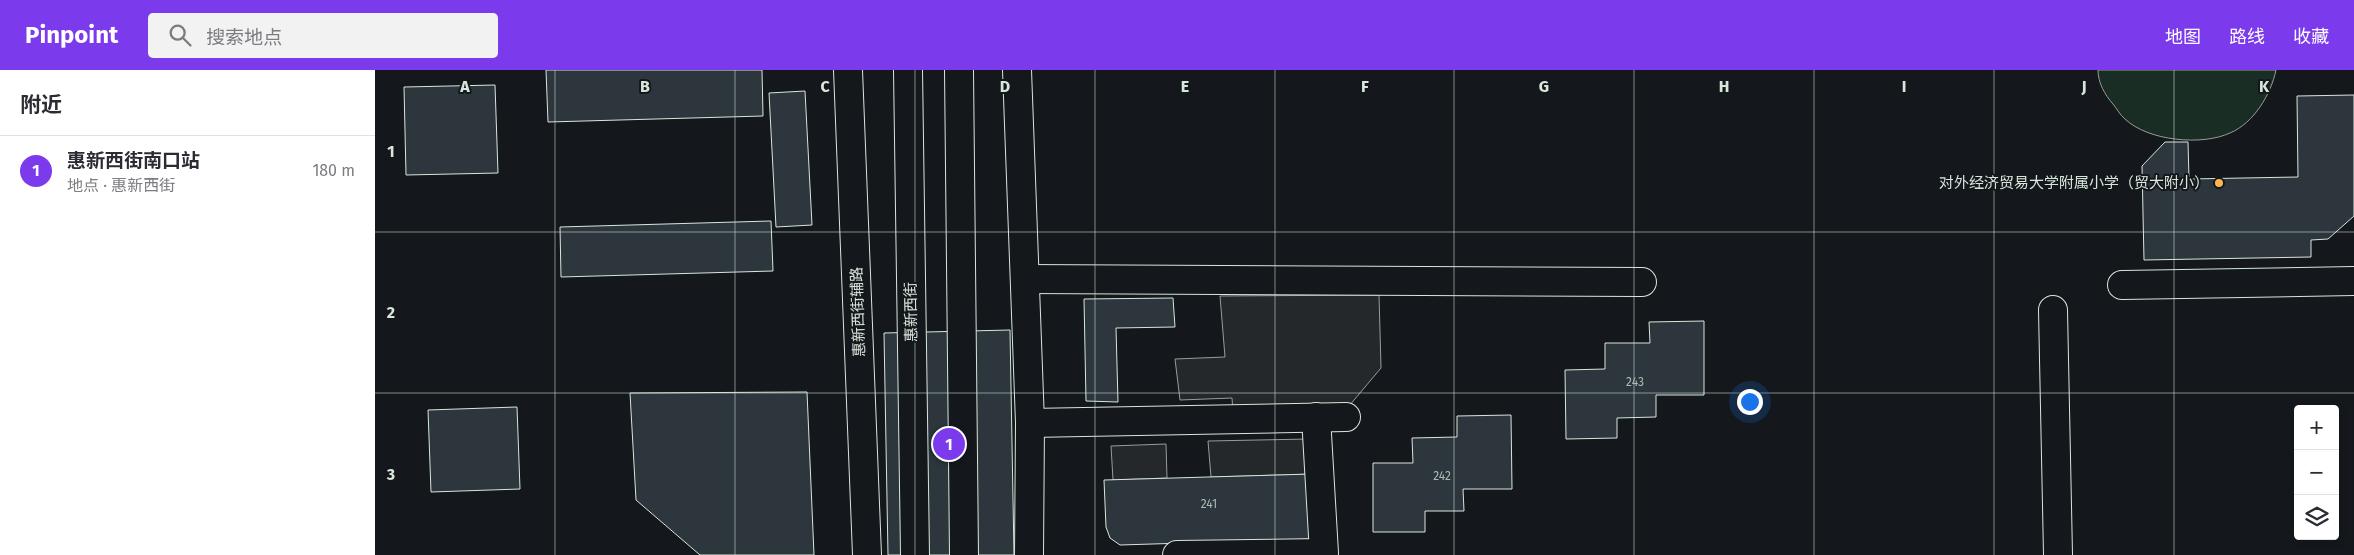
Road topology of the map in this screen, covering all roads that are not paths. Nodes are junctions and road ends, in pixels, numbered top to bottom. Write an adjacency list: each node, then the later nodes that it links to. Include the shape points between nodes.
1 (848, 70): 13 (street, 惠新西街辅路)
2 (908, 70): 14 (street, 惠新西街)
3 (959, 70): 15 (street)
4 (1017, 70): 5 (street)
5 (1025, 279): 7 (street); 12 (street)
6 (2354, 281): 8 (street)
7 (1642, 282)
8 (2122, 285)
9 (2053, 310): 18 (street)
10 (1346, 416): 11 (street)
11 (1316, 417): 12 (street); 17 (street, via 1324,553)
12 (1030, 423): 16 (street)
13 (867, 555)
14 (915, 555)
15 (964, 555)
16 (1029, 555)
17 (1177, 555)
18 (2058, 555)

